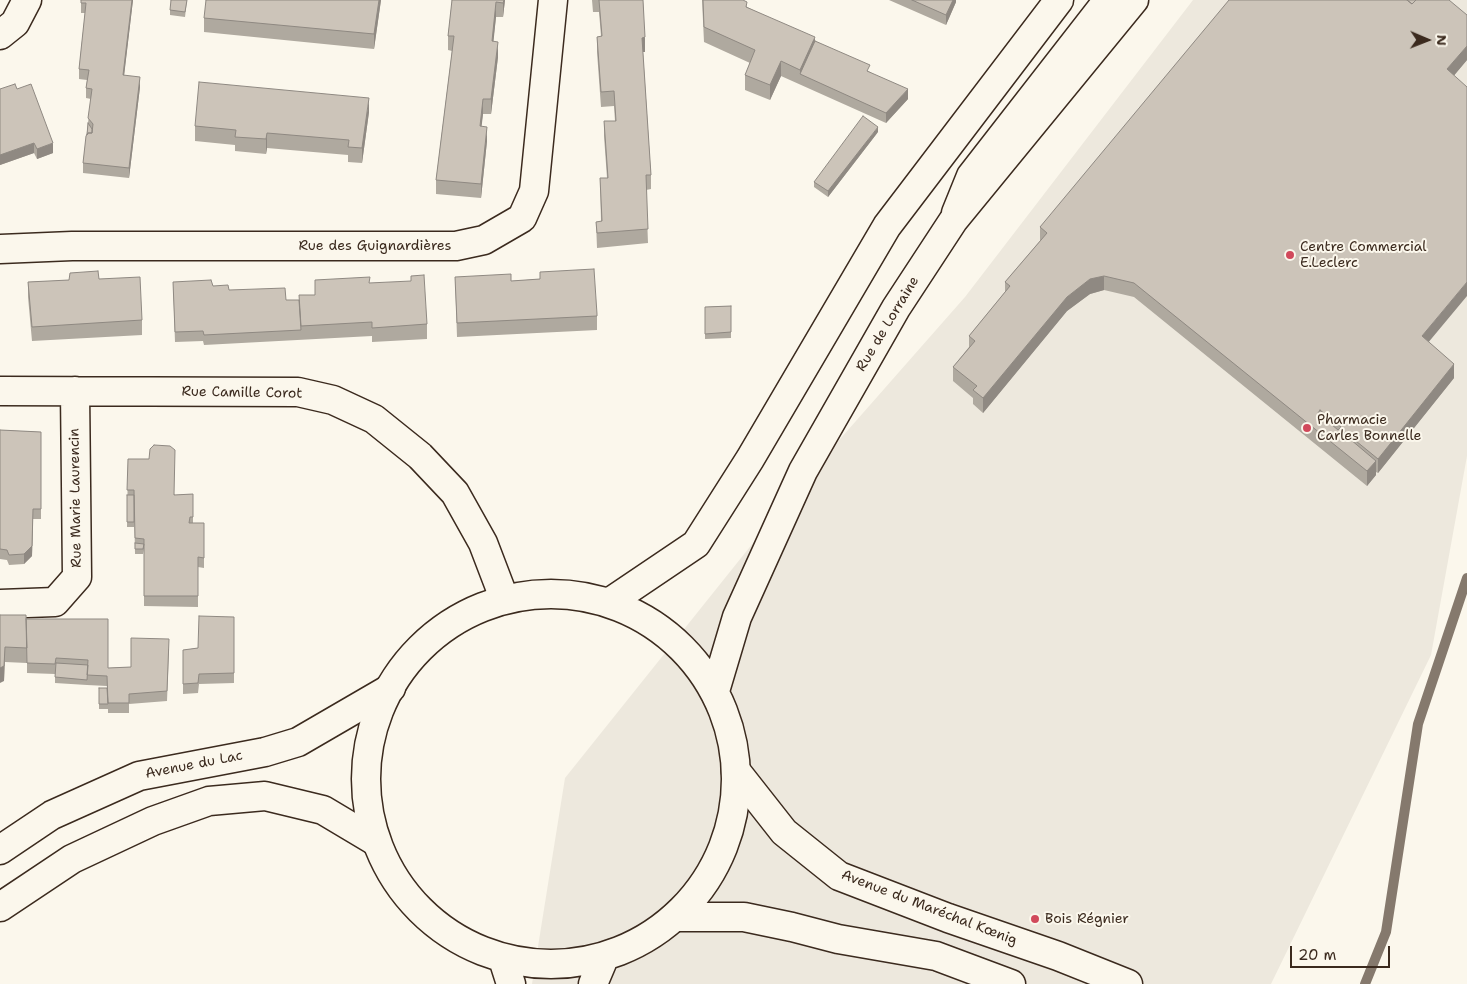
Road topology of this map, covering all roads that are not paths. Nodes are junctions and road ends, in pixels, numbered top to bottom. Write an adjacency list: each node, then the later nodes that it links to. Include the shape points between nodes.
1 (27, 0): 6 (street, via 15,23)
2 (553, 0): 8 (street, Rue des Guignardières, via 534,191 522,218 484,240 456,246 72,246)
3 (1059, 0): 12 (street, via 887,226 696,544)
4 (1108, 0): 7 (street, via 971,176)
5 (1134, 0): 7 (street, Rue de Lorraine)
6 (0, 35)
7 (953, 221): 15 (street, Rue de Lorraine, via 896,308 803,470 738,618)
8 (0, 249)
9 (75, 391): 10 (street, Rue Camille Corot); 11 (street, Rue Camille Corot, via 298,392 333,400 374,419 420,456 456,494 483,543); 13 (street, Rue Marie Laurencin, via 77,577 55,602)
10 (0, 392)
11 (504, 598): 12 (street, via 558,592); 14 (street, via 448,623 403,665)
12 (610, 602): 15 (street, via 652,622 688,653)
13 (0, 604)
14 (391, 688): 17 (street, via 374,721 364,782); 18 (street, Avenue du Lac, via 298,742 265,752 139,776 52,815)
15 (715, 691): 16 (street, via 730,730)
16 (736, 771): 20 (street, via 730,825 724,842 710,875); 25 (street, Avenue du Maréchal Kœnig, via 784,832 839,876)
17 (375, 841): 19 (street, via 323,810 265,796 210,801 153,820 72,859); 22 (street, via 404,894 448,935)
18 (0, 850)
19 (0, 907)
20 (675, 917): 21 (street, via 641,942); 24 (street, via 744,918 792,927 936,956)
21 (604, 958): 22 (street); 23 (street)
22 (507, 972)
23 (593, 984)
24 (1011, 984)
25 (1128, 984)

